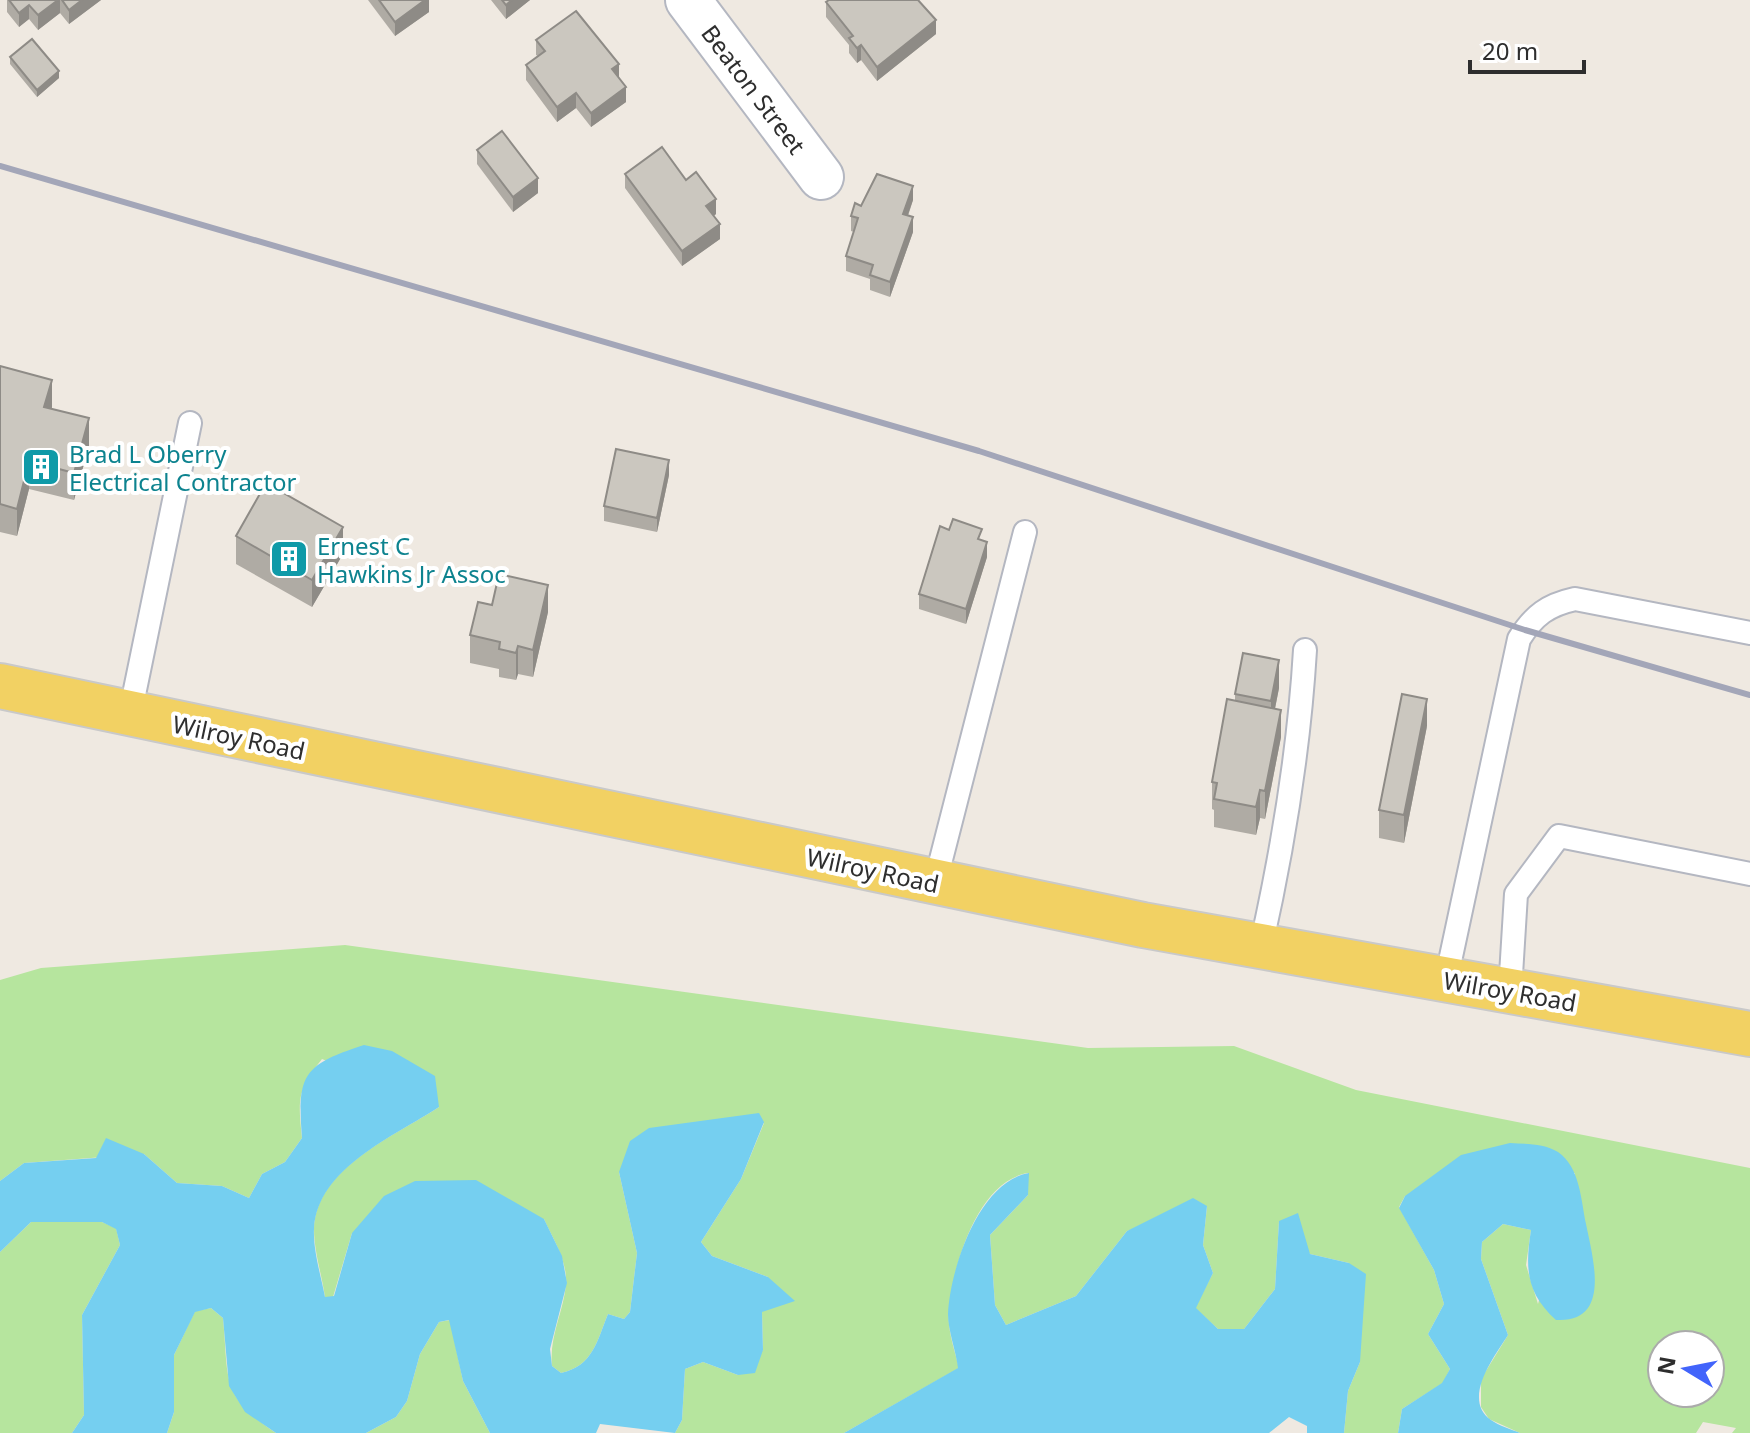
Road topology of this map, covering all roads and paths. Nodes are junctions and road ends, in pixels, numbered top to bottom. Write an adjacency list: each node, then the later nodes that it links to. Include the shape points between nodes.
1 (688, 0): 2 (street, Beaton Street)
2 (821, 177)
3 (190, 423): 8 (lane)
4 (1025, 532): 10 (lane)
5 (1750, 633): 12 (lane, via 1575,599 1552,605 1532,619 1519,639)
6 (1305, 650): 11 (lane, via 1285,842)
7 (0, 686): 8 (main road, Wilroy Road)
8 (130, 714): 10 (main road, Wilroy Road)
9 (1750, 874): 13 (lane, via 1559,836 1516,894)
10 (935, 883): 11 (main road, Wilroy Road)
11 (1261, 946): 12 (main road, Wilroy Road)
12 (1446, 980): 13 (main road, Wilroy Road)
13 (1510, 991): 14 (main road, Wilroy Road)
14 (1750, 1034)

